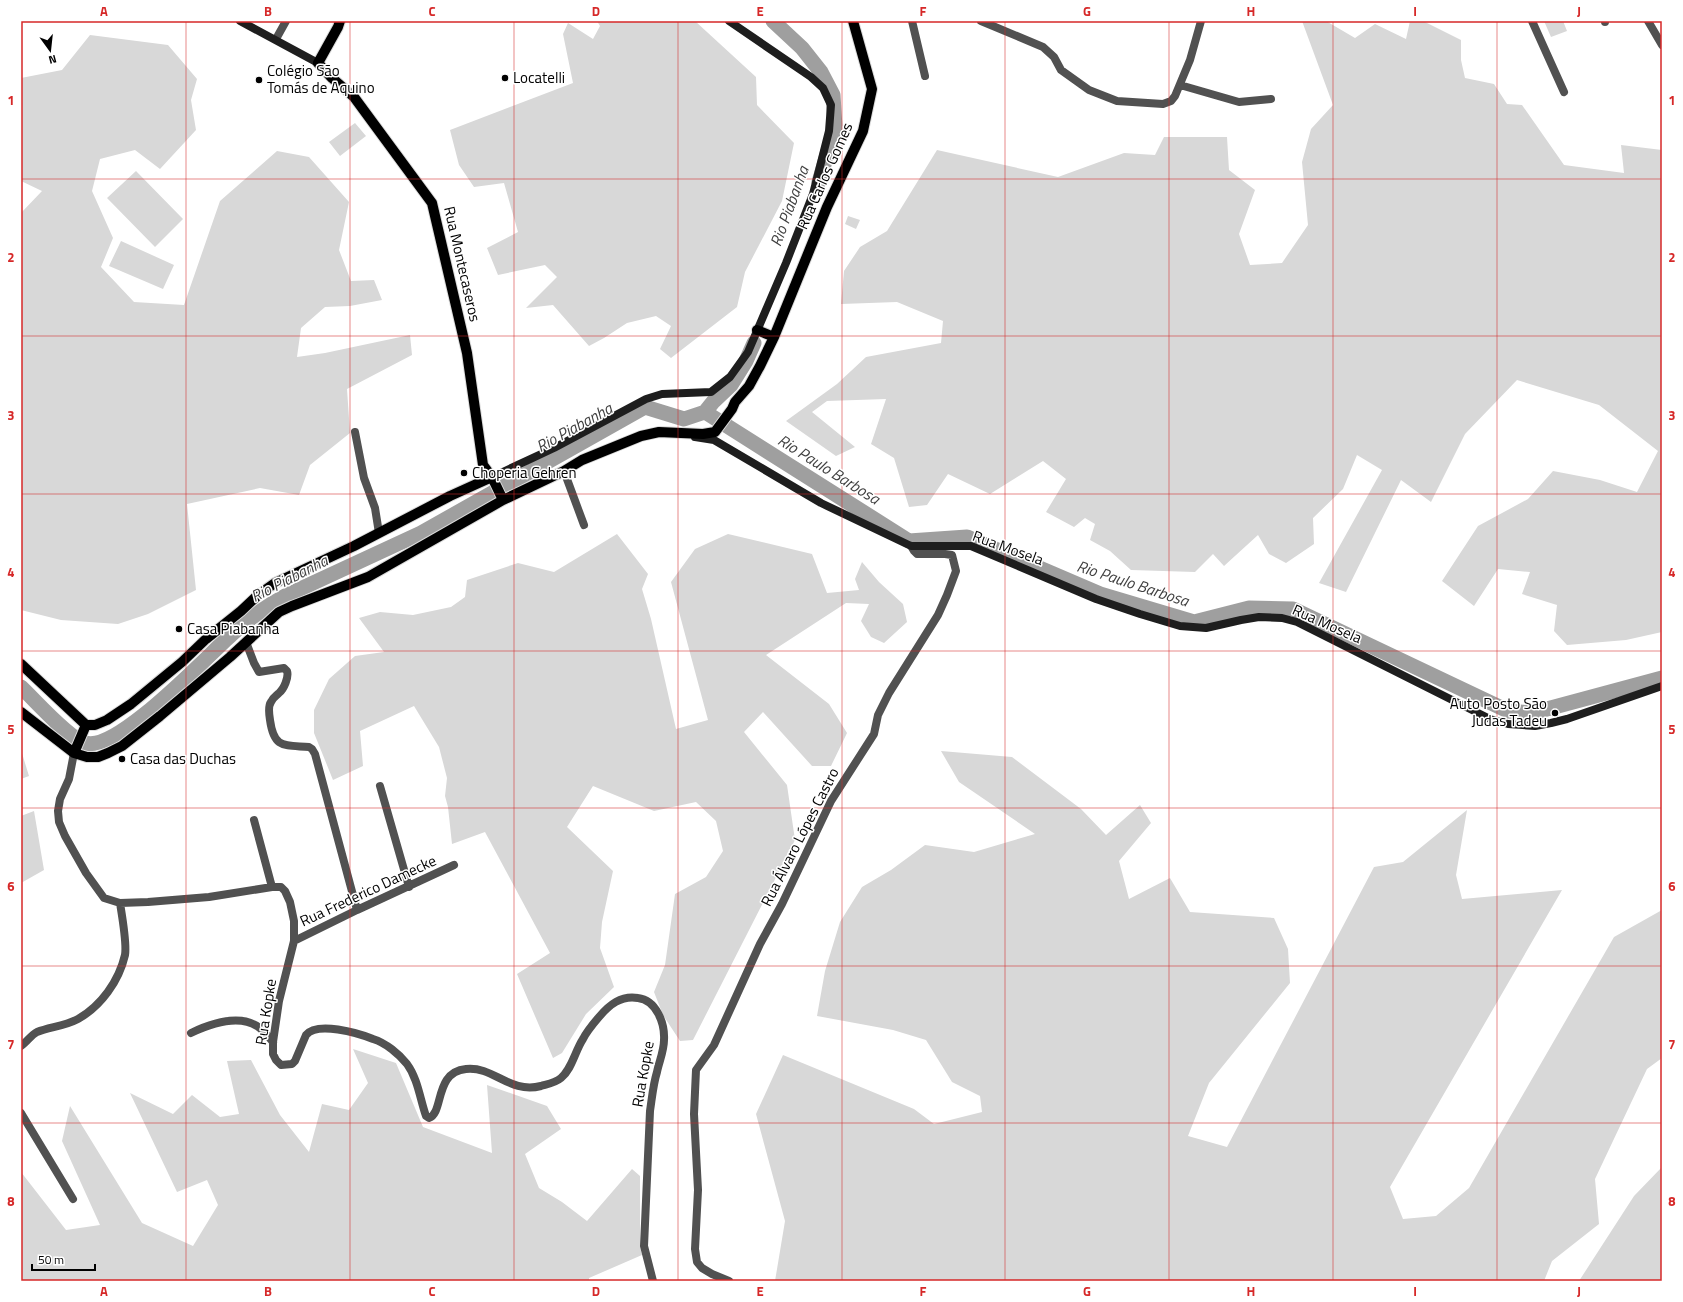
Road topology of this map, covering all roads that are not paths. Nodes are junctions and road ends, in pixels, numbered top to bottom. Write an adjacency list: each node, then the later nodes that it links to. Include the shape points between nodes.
1 (240, 21): 11 (street, Rua Montecaseros)
2 (286, 21): 11 (street)
3 (340, 21): 13 (main road)
4 (729, 21): 18 (street, via 810,77 823,88 831,105 829,132 813,194)
5 (853, 21): 19 (main road, Rua Carlos Gomes, via 872,89 866,121 827,207)
6 (912, 21): 14 (street)
7 (981, 21): 15 (street, via 1043,47 1054,57 1061,70 1089,90 1117,101 1164,104 1171,101)
8 (1201, 21): 15 (street)
9 (1532, 21): 16 (street)
10 (1648, 21): 12 (street)
11 (276, 39): 13 (street, Rua Montecaseros)
12 (1662, 45)
13 (318, 63): 23 (main road, Rua Montecaseros, via 354,97 432,203 467,353 483,465)
14 (925, 76)
15 (1180, 85): 17 (street, via 1239,102)
16 (1564, 92)
17 (1271, 99)
18 (757, 330): 19 (main road); 23 (street, via 748,352 730,377 711,392 662,394 646,398 554,448)
19 (774, 337): 21 (main road, Rua Carlos Gomes, via 748,386)
20 (355, 432): 26 (street)
21 (714, 436): 22 (main road, via 659,432 641,436 582,460); 27 (street, Rua Mosela, via 822,503)
22 (564, 471): 24 (main road); 25 (street)
23 (492, 477): 24 (main road, Rua Montecaseros); 26 (main road)
24 (503, 500): 28 (main road, via 368,577 279,612)
25 (584, 525)
26 (379, 532): 32 (main road, via 348,550 275,583 131,704 107,720 95,725)
27 (911, 546): 30 (street, Rua Mosela, via 971,546 1096,599 1180,626 1206,628 1259,617 1282,618 1297,622 1490,719 1508,724 1535,726 1567,719); 48 (street, Rua Álvaro Lópes Castro, via 917,554 952,555 956,571 953,581 938,615 886,699 878,715 874,734 831,801 760,944 714,1045 696,1070 694,1114 698,1190 695,1249 702,1268)
28 (246, 642): 33 (main road, via 204,680 122,746 98,757); 40 (street, via 259,672 284,668 287,671 288,678 279,694 270,703 271,728 274,738 283,745 309,747 315,754)
29 (21, 664): 32 (main road)
30 (1662, 686)
31 (21, 712): 33 (main road)
32 (86, 725): 33 (main road)
33 (74, 753): 39 (street, via 69,779 60,799 59,822 99,892 104,898)
34 (380, 786): 38 (street)
35 (254, 820): 37 (street)
36 (454, 866): 38 (street, Rua Frederico Damecke)
37 (272, 887): 39 (street, via 209,897); 41 (street, Rua Kopke, via 281,887 285,891 294,921)
38 (409, 887): 40 (street, Rua Frederico Damecke)
39 (120, 903): 44 (street, via 125,954 114,984 95,1006 78,1019 64,1026 36,1033)
40 (357, 910): 41 (street, Rua Frederico Damecke)
41 (294, 941): 43 (street, Rua Kopke, via 279,1001)
42 (191, 1033): 43 (street, via 208,1025 236,1020 246,1021 257,1026)
43 (273, 1042): 47 (street, Rua Kopke, via 276,1060 282,1065 287,1065 295,1061 309,1032 317,1028 338,1029 374,1039 394,1051 407,1065 416,1079 426,1116 430,1118 433,1117 442,1089 450,1076 458,1071 476,1069 523,1088 553,1083 568,1070 583,1038 600,1015 614,1002 633,997 644,999 653,1005 664,1028 650,1111 644,1246)
44 (21, 1046)
45 (21, 1113): 46 (street)
46 (74, 1199)
47 (653, 1281)
48 (730, 1281)

